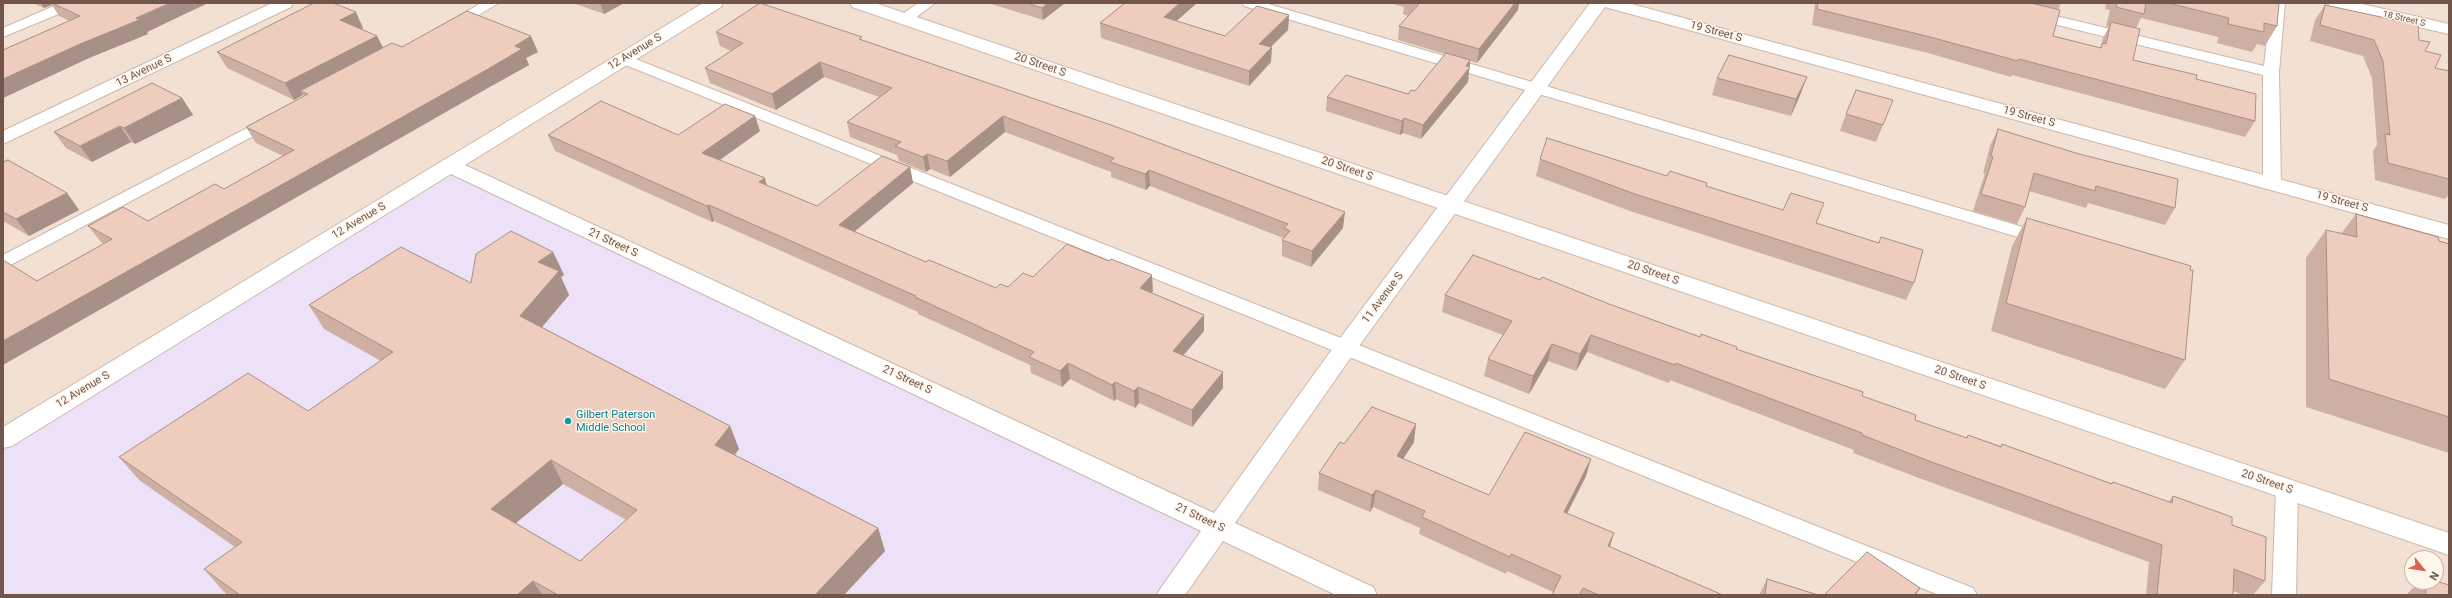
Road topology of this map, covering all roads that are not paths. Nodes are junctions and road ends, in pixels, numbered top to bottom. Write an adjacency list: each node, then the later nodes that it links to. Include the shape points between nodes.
1 (73, 3): 15 (lane)
2 (285, 3): 21 (street, 13 Avenue S)
3 (492, 3): 16 (lane)
4 (715, 3): 17 (street, 12 Avenue S)
5 (858, 3): 13 (street, 20 Street S)
6 (928, 3): 13 (lane)
7 (1250, 3): 19 (lane)
8 (1598, 3): 19 (street, 11 Avenue S)
9 (1609, 3): 23 (street, 19 Street S)
10 (1984, 3): 18 (lane)
11 (2278, 3): 18 (lane)
12 (2336, 3): 14 (street, 18 Street S)
13 (905, 19): 24 (street, 20 Street S)
14 (2449, 29)
15 (3, 33)
16 (436, 33)
17 (623, 59): 22 (street, 12 Avenue S); 28 (lane)
18 (2272, 72): 23 (lane)
19 (1537, 89): 24 (street, 11 Avenue S); 26 (lane)
20 (283, 114): 27 (lane)
21 (3, 138)
22 (450, 166): 29 (street, 12 Avenue S); 31 (street, 21 Street S)
23 (2272, 184): 25 (street, 19 Street S)
24 (1452, 205): 28 (street, 11 Avenue S); 30 (street, 20 Street S)
25 (2449, 232)
26 (2056, 243)
27 (3, 263)
28 (1346, 347): 31 (street, 11 Avenue S); 35 (lane)
29 (3, 439)
30 (2287, 489): 32 (street, 20 Street S); 36 (lane)
31 (1220, 527): 33 (street, 11 Avenue S); 34 (street, 21 Street S)
32 (2449, 544)
33 (1170, 595)
34 (1363, 595)
35 (1965, 595)
36 (2284, 595)

